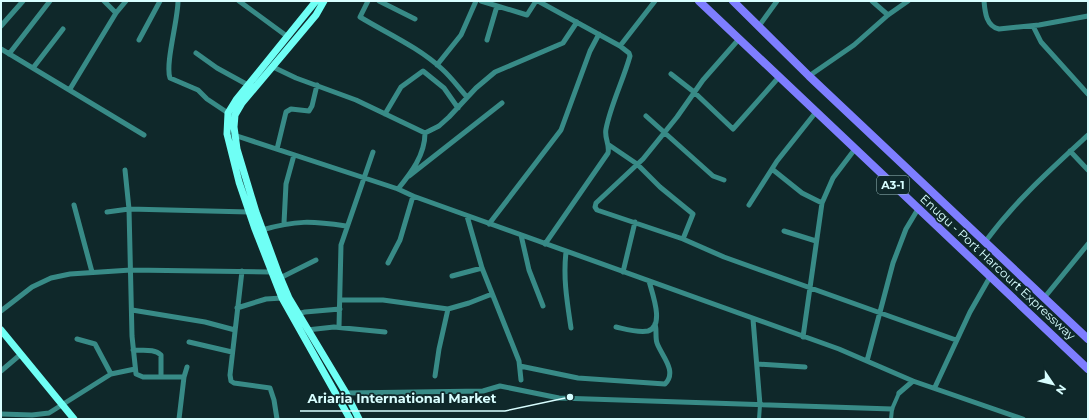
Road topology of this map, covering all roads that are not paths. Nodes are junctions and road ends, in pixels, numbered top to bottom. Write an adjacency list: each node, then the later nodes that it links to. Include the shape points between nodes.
1 (23, 1): 28 (street)
2 (50, 1): 40 (street)
3 (104, 1): 23 (street)
4 (126, 1): 23 (street)
5 (160, 1): 35 (street)
6 (178, 1): 56 (street, via 170,78 198,90)
7 (239, 1): 33 (street)
8 (316, 1): 33 (main road)
9 (324, 1): 42 (main road)
10 (368, 1): 41 (street, via 360,17 409,44)
11 (379, 1): 26 (street)
12 (476, 1): 41 (street, via 462,35)
13 (481, 1): 22 (street)
14 (537, 1): 22 (street, via 527,15); 27 (street)
15 (655, 1): 37 (street)
16 (699, 1): 34 (highway, Enugu - Port Harcourt Expressway / A3-1)
17 (733, 1): 29 (highway, Enugu - Port Harcourt Expressway / A3-1)
18 (777, 1): 29 (street)
19 (872, 1): 24 (street)
20 (908, 1): 24 (street)
21 (984, 1): 30 (street, via 993,28 999,30)
22 (498, 6): 36 (street)
23 (116, 13): 49 (street)
24 (888, 15): 45 (street, via 854,45)
25 (1088, 16): 30 (street)
26 (415, 19)
27 (577, 22): 32 (street); 52 (street, via 560,45 495,72)
28 (1, 26)
29 (759, 26): 45 (highway, Enugu - Port Harcourt Expressway / A3-1)
30 (1033, 26): 51 (street, via 1041,42)
31 (63, 29): 43 (street)
32 (598, 34): 37 (street); 89 (street, via 561,130)
33 (288, 37): 47 (main road)
34 (739, 39): 46 (highway, Enugu - Port Harcourt Expressway / A3-1); 50 (street)
35 (139, 40)
36 (487, 40)
37 (620, 46): 64 (street, via 629,52 630,56 607,126 606,137)
38 (1, 49): 40 (street)
39 (196, 53): 47 (street)
40 (9, 54): 43 (street)
41 (437, 65): 52 (street)
42 (272, 67): 48 (street); 62 (main road, via 235,115)
43 (32, 68): 49 (street)
44 (671, 74): 50 (street)
45 (809, 76): 96 (highway, Enugu - Port Harcourt Expressway / A3-1)
46 (779, 77): 50 (street, via 733,129); 55 (highway, Enugu - Port Harcourt Expressway / A3-1)
47 (248, 85): 56 (main road)
48 (317, 85): 57 (street); 65 (street, via 309,111 291,109 286,112)
49 (70, 89): 61 (street)
50 (694, 92): 59 (street)
51 (1088, 94)
52 (467, 97): 54 (street)
53 (502, 103): 74 (street)
54 (458, 108): 57 (street, via 444,88 423,71 401,87); 60 (street, via 439,126)
55 (816, 112): 66 (highway, Enugu - Port Harcourt Expressway / A3-1); 71 (street)
56 (228, 113): 85 (main road, via 226,134)
57 (385, 114): 60 (street)
58 (646, 116): 59 (street)
59 (665, 132): 70 (street); 76 (street, via 713,176)
60 (425, 133): 74 (street, via 419,159)
61 (144, 135)
62 (234, 135): 65 (street); 91 (main road, via 246,183)
63 (1088, 135): 67 (street)
64 (609, 145): 70 (street); 97 (street, via 608,153)
65 (277, 149): 69 (street)
66 (856, 149): 79 (street, via 833,178); 83 (highway, Enugu - Port Harcourt Expressway / A3-1)
67 (1070, 151): 73 (street); 96 (street, via 1035,182)
68 (373, 152): 75 (street)
69 (294, 155): 75 (street); 88 (street, via 286,184)
70 (637, 164): 87 (street, via 596,203 595,207); 94 (street, via 693,214)
71 (772, 169): 79 (street, via 802,193); 81 (street)
72 (126, 170): 82 (street)
73 (1088, 170)
74 (409, 176): 77 (street)
75 (364, 178): 77 (street); 90 (street)
76 (724, 180)
77 (398, 190): 78 (street)
78 (413, 196): 86 (street); 101 (street, via 400,240)
79 (822, 203): 95 (street)
80 (74, 205): 105 (street)
81 (749, 205)
82 (129, 209): 84 (street); 85 (street); 103 (street)
83 (918, 209): 109 (highway, Enugu - Port Harcourt Expressway / A3-1); 123 (street, via 906,229 893,264)
84 (107, 212)
85 (249, 212): 106 (main road)
86 (467, 216): 89 (street); 102 (street)
87 (635, 222): 94 (street); 107 (street)
88 (284, 223): 90 (street, via 321,222); 91 (street)
89 (489, 224): 93 (street)
90 (346, 226): 116 (street, via 340,251)
91 (262, 230): 110 (main road)
92 (784, 232): 95 (street)
93 (521, 235): 97 (street); 117 (street, via 529,270)
94 (683, 239): 112 (street, via 724,257)
95 (816, 241): 112 (street)
96 (985, 242): 115 (highway, Enugu - Port Harcourt Expressway / A3-1)
97 (545, 244): 99 (street)
98 (1088, 244): 115 (street)
99 (566, 252): 107 (street); 129 (street, via 563,272)
100 (316, 260): 110 (street)
101 (388, 263)
102 (482, 268): 108 (street); 113 (street)
103 (131, 270): 104 (street); 105 (street); 120 (street)
104 (242, 271): 106 (street); 118 (street)
105 (92, 272): 122 (street, via 51,278 32,287)
106 (271, 272): 114 (main road)
107 (623, 272): 111 (street)
108 (452, 276)
109 (990, 277): 137 (street); 148 (highway, Enugu - Port Harcourt Expressway / A3-1)
110 (280, 278): 124 (main road)
111 (649, 281): 125 (street); 126 (street, via 656,311)
112 (811, 288): 123 (street); 134 (street)
113 (492, 294): 119 (street); 144 (street)
114 (282, 298): 118 (street, via 266,299); 166 (main road)
115 (1044, 298): 135 (highway, Enugu - Port Harcourt Expressway / A3-1)
116 (340, 300): 119 (street, via 383,300); 121 (street)
117 (543, 306)
118 (237, 308): 131 (street)
119 (448, 309): 151 (street)
120 (132, 310): 131 (street, via 205,322); 139 (street)
121 (340, 310): 124 (street, via 305,312 300,313); 128 (street)
122 (1, 311)
123 (881, 313): 137 (street); 142 (street)
124 (300, 317): 132 (main road)
125 (753, 319): 134 (street); 143 (street)
126 (655, 324): 127 (street, via 648,331); 144 (street, via 657,344 668,363 669,378 665,384 578,378)
127 (616, 327)
128 (339, 328): 132 (street); 133 (street)
129 (571, 328)
130 (1, 330): 141 (main road)
131 (235, 330): 140 (street)
132 (307, 330): 157 (main road)
133 (385, 332)
134 (803, 337): 142 (street)
135 (1088, 339)
136 (77, 340): 150 (street, via 95,344)
137 (956, 340): 156 (street)
138 (189, 342): 140 (street)
139 (133, 350): 147 (street); 152 (street, via 161,355)
140 (232, 352): 165 (street, via 231,381 270,388)
141 (20, 354): 149 (street); 159 (main road)
142 (867, 361): 155 (street)
143 (757, 364): 146 (street); 160 (street)
144 (520, 366): 154 (street)
145 (187, 367): 153 (street)
146 (805, 367)
147 (135, 369): 150 (street); 152 (street, via 139,376)
148 (1088, 369)
149 (1, 371)
150 (111, 374): 159 (street)
151 (435, 376)
152 (161, 377): 153 (street)
153 (184, 377): 164 (street)
154 (521, 380)
155 (913, 381): 156 (street); 158 (street)
156 (935, 387): 170 (street)
157 (346, 393): 160 (street, via 483,391 500,386 559,398); 167 (main road)
158 (899, 393): 161 (street)
159 (63, 404): 162 (street, via 49,414); 163 (main road)
160 (760, 405): 161 (street); 168 (street)
161 (892, 408): 169 (street)
162 (1, 414)
163 (74, 419)
164 (179, 419)
165 (277, 419)
166 (350, 419)
167 (359, 419)
168 (759, 419)
169 (891, 419)
170 (1023, 419)

